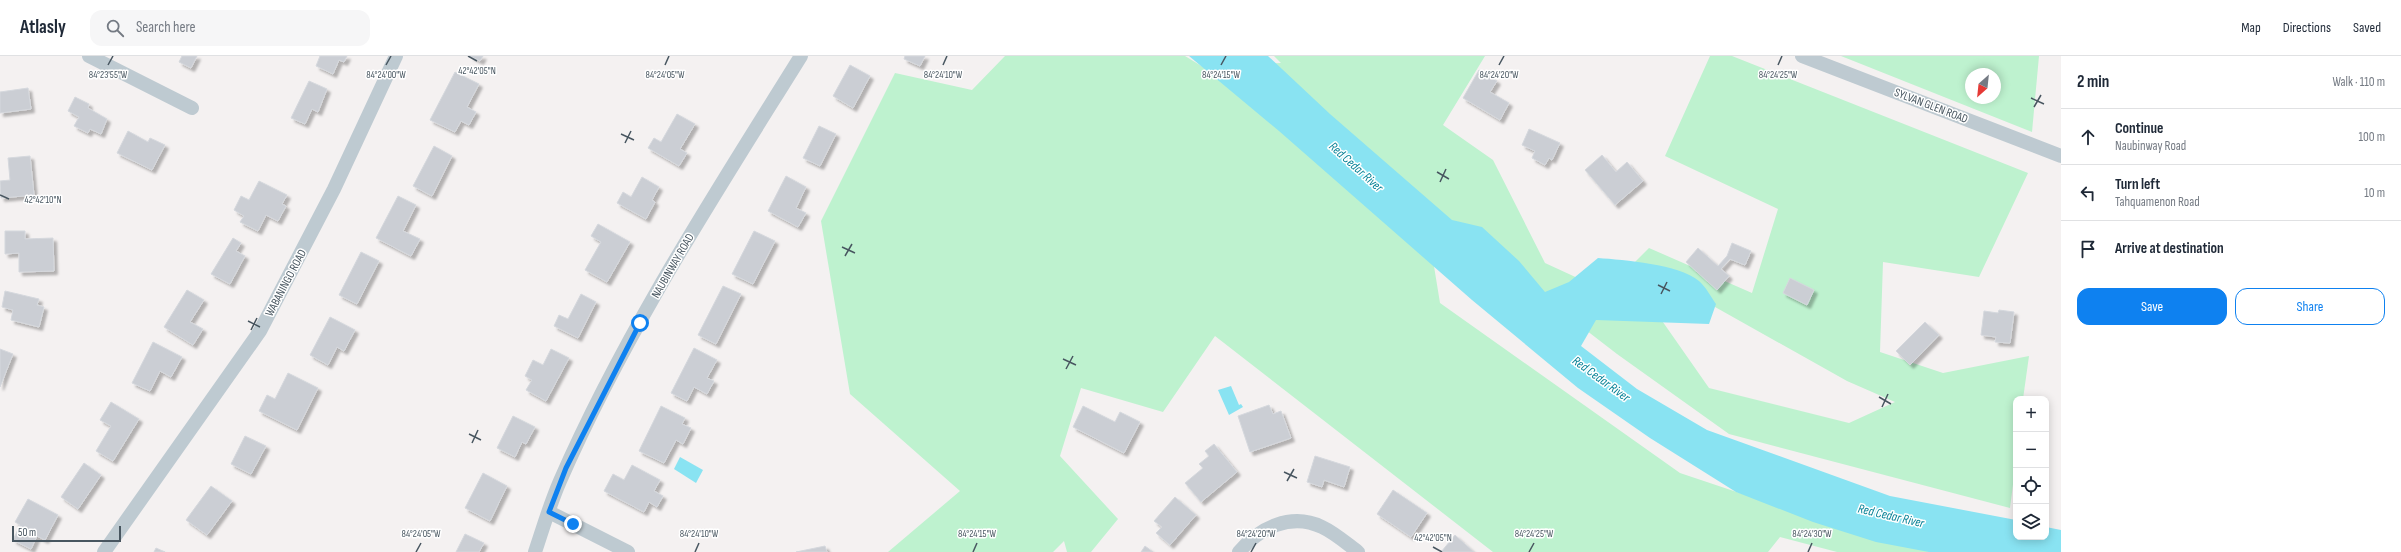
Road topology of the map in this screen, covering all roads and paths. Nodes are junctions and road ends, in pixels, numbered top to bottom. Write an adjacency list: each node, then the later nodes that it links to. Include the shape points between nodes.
1 (91, 56): 5 (street)
2 (396, 56): 8 (street, WABANINGO ROAD, via 334,189 263,326 224,385)
3 (801, 56): 7 (street, NAUBINWAY ROAD, via 626,348 560,482)
4 (1802, 56): 6 (street, SYLVAN GLEN ROAD)
5 (192, 108)
6 (2061, 156)
7 (549, 512): 9 (street, NAUBINWAY ROAD); 10 (street)
8 (104, 552)
9 (535, 552)
10 (628, 552)
11 (1239, 552): 12 (street, via 1260,532 1295,521 1320,526)
12 (1358, 552)

